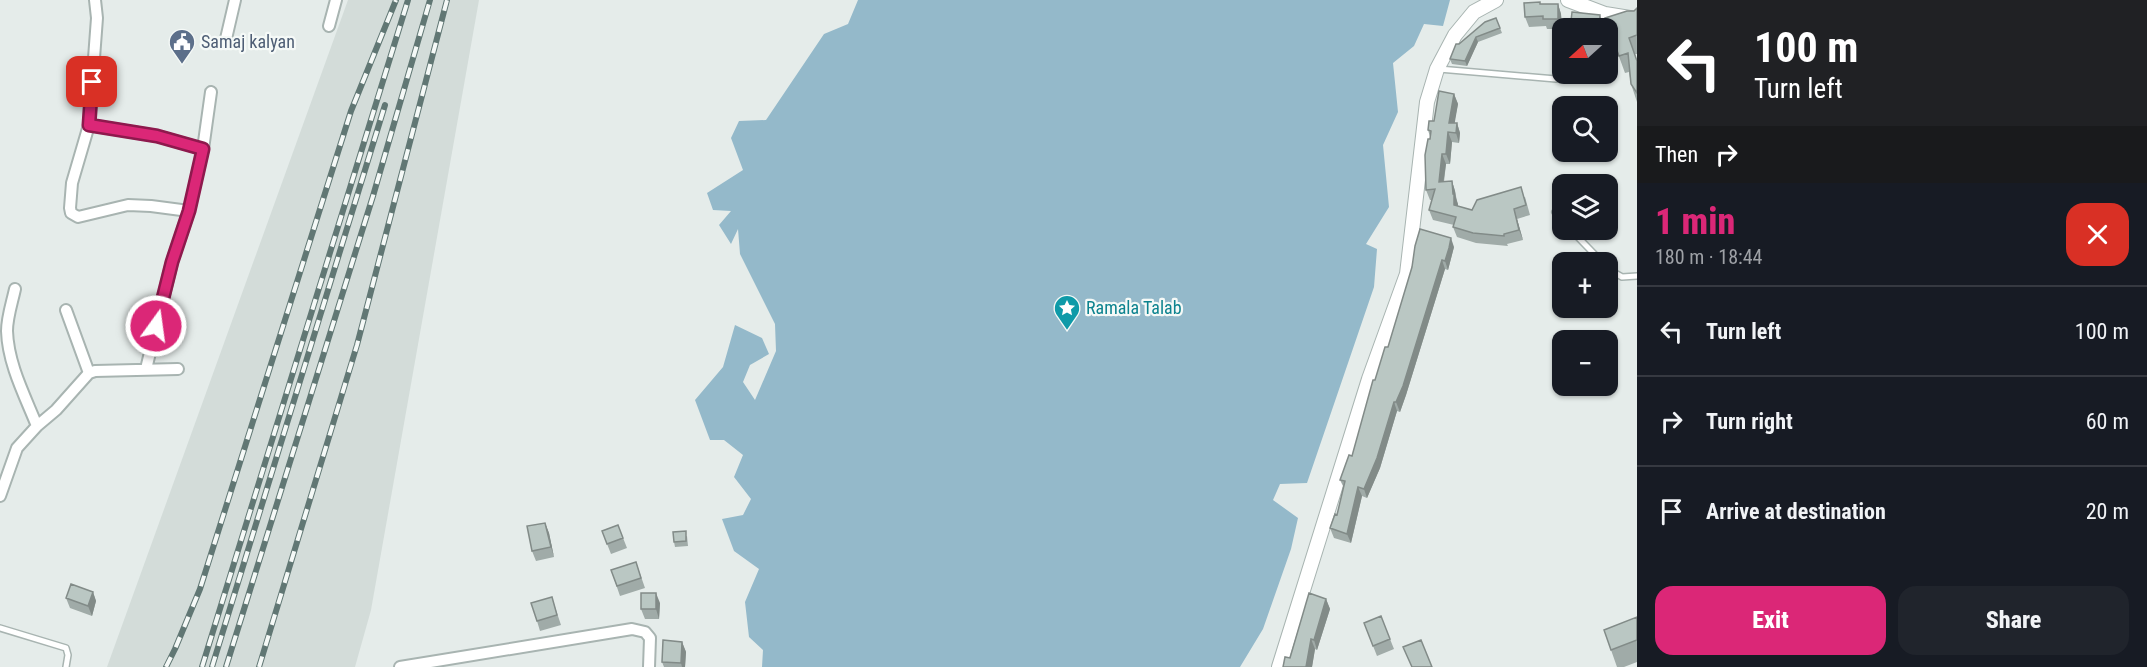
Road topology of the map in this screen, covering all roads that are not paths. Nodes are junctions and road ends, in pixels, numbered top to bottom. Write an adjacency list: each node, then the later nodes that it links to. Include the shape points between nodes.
1 (95, 0): 12 (street)
2 (235, 0): 8 (street)
3 (336, 0): 7 (street)
4 (1496, 0): 9 (street, via 1474,12 1455,35)
5 (1568, 0): 6 (street, via 1605,14)
6 (1637, 19)
7 (329, 26)
8 (225, 43)
9 (1437, 69): 10 (lane); 30 (street, via 1427,102 1407,274 1369,379)
10 (1552, 79)
11 (211, 92): 13 (street)
12 (89, 125): 13 (street, via 157,136); 14 (street, via 72,183 70,208 74,216 128,205)
13 (203, 149): 14 (street)
14 (189, 211): 21 (street, via 172,262)
15 (1581, 240): 16 (lane)
16 (1592, 252)
17 (1618, 275): 18 (lane)
18 (1637, 276)
19 (15, 289): 24 (street, via 8,319 8,344)
20 (66, 310): 23 (street)
21 (146, 369): 22 (street); 23 (street)
22 (178, 369)
23 (89, 373): 24 (street)
24 (37, 426): 25 (street, via 17,448)
25 (0, 496)
26 (0, 628): 27 (lane, via 66,648)
27 (66, 667)
28 (400, 667): 29 (street, via 632,629 645,632 650,638)
29 (649, 667)
30 (1279, 667)

